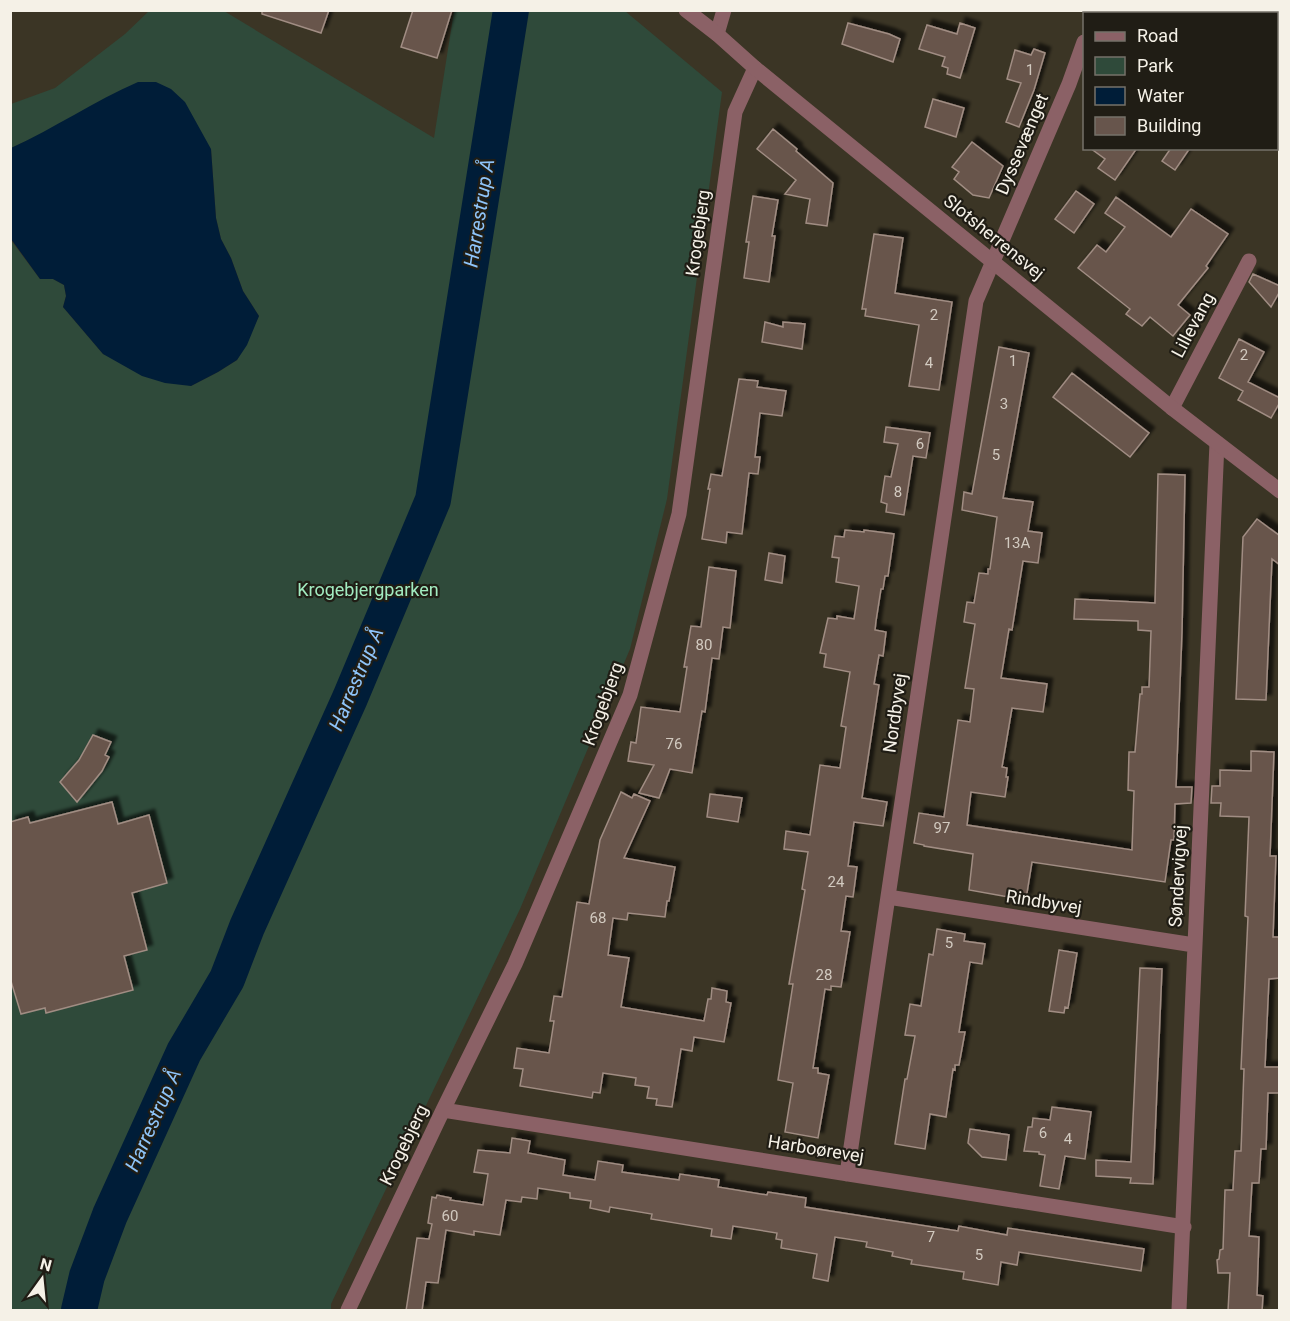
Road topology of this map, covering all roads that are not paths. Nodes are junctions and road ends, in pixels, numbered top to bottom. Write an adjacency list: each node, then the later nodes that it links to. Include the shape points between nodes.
1 (686, 10): 3 (street, Slotsherrensvej)
2 (724, 10): 3 (street)
3 (717, 34): 5 (street, Slotsherrensvej)
4 (1083, 45): 6 (street, Dyssevænget)
5 (755, 68): 6 (street, Slotsherrensvej); 13 (street, Krogebjerg, via 735,112 679,514 630,695 515,964)
6 (992, 261): 8 (street, Slotsherrensvej); 11 (street, Nordbyvej, via 976,301)
7 (1249, 261): 8 (street, Lillevang)
8 (1172, 408): 9 (street, Slotsherrensvej)
9 (1217, 443): 10 (street, Slotsherrensvej); 12 (street, Søndervigvej)
10 (1280, 491)
11 (888, 897): 12 (street, Rindbyvej); 14 (street, Nordbyvej)
12 (1194, 945): 15 (street, Søndervigvej)
13 (443, 1110): 14 (street, Harboørevej); 16 (street, Krogebjerg)
14 (847, 1174): 15 (street, Harboørevej)
15 (1184, 1227): 17 (street, Søndervigvej)
16 (348, 1311)
17 (1179, 1311)

